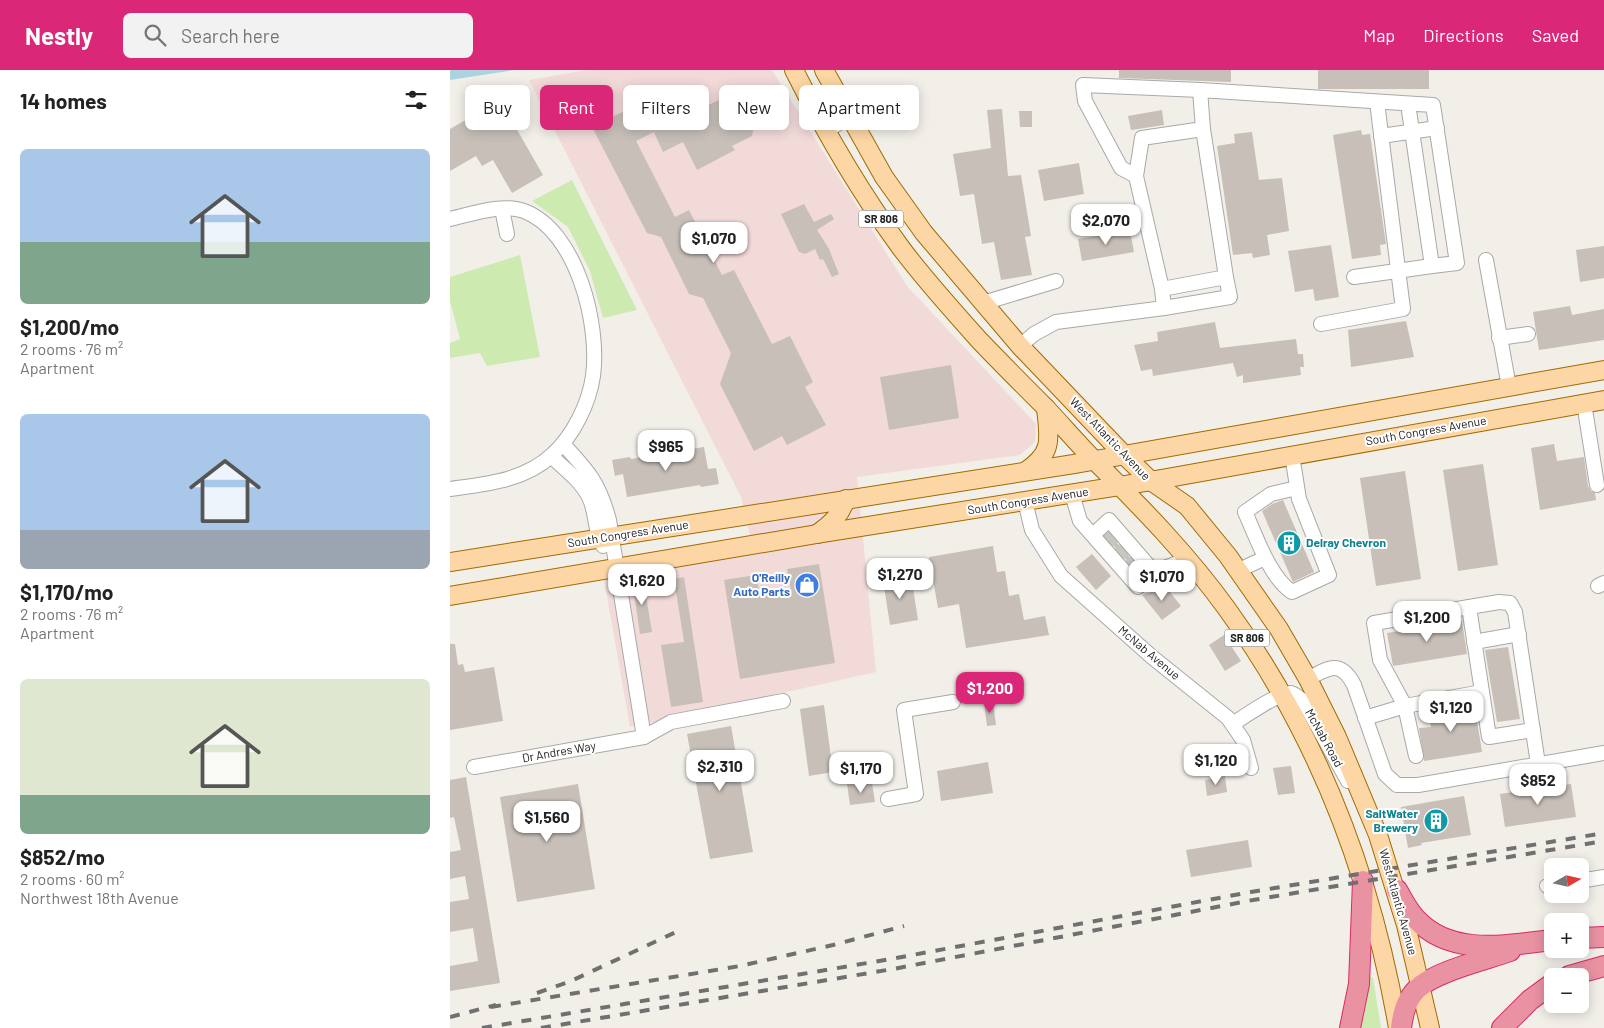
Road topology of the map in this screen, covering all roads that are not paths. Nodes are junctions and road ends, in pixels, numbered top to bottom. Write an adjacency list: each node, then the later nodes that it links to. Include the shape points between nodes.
1 (794, 70): 10 (main road, West Atlantic Avenue / SR 806)
2 (824, 70): 3 (main road, West Atlantic Avenue / SR 806)
3 (832, 85)
4 (1200, 90): 5 (street); 8 (street); 13 (street, via 1083,85 1085,101 1121,168)
5 (1376, 102): 6 (street); 12 (street)
6 (1408, 104): 7 (street, via 1434,105); 11 (street)
7 (1437, 128): 11 (street); 18 (street, via 1457,263)
8 (1203, 129): 13 (street, via 1142,138); 21 (street)
9 (857, 130): 24 (main road, West Atlantic Avenue / SR 806, via 884,177 924,233)
10 (825, 131): 34 (main road, West Atlantic Avenue / SR 806, via 902,249 981,341)
11 (1412, 132): 12 (street); 18 (street)
12 (1381, 136): 19 (street)
13 (1136, 176): 23 (street)
14 (502, 209): 15 (street); 16 (street); 35 (street, via 522,210 540,218 556,234 579,276 588,304 594,339 593,376 584,408)
15 (450, 219)
16 (507, 234)
17 (1486, 260): 28 (street)
18 (1432, 266): 19 (street)
19 (1399, 271): 20 (street); 26 (street, via 1403,310)
20 (1354, 276)
21 (1226, 277): 23 (street); 25 (street, via 1230,297)
22 (1056, 281): 24 (street)
23 (1162, 289): 25 (street)
24 (983, 303): 29 (main road, West Atlantic Avenue / SR 806)
25 (1164, 308): 29 (street, via 1056,322)
26 (1321, 324)
27 (1528, 334): 28 (street)
28 (1499, 338): 31 (street)
29 (1020, 346): 38 (main road, West Atlantic Avenue / SR 806)
30 (1604, 370): 31 (main road, South Congress Avenue)
31 (1509, 387): 38 (main road, South Congress Avenue)
32 (1604, 400): 33 (main road, South Congress Avenue)
33 (1584, 404): 36 (main road, South Congress Avenue); 42 (street)
34 (1046, 408): 39 (main road, West Atlantic Avenue / SR 806); 40 (main road, via 1046,449 1040,462)
35 (563, 444): 37 (street); 51 (street, via 586,468 600,489 609,520)
36 (1292, 455): 41 (main road, South Congress Avenue); 44 (street)
37 (551, 456): 45 (street, via 521,474 496,482); 51 (street, via 589,496)
38 (1124, 456): 39 (main road, South Congress Avenue); 41 (main road, West Atlantic Avenue / SR 806)
39 (1094, 460): 40 (main road, South Congress Avenue); 43 (main road, West Atlantic Avenue / SR 806)
40 (1025, 472): 47 (main road, South Congress Avenue)
41 (1151, 481): 43 (main road, South Congress Avenue); 59 (main road, West Atlantic Avenue / SR 806, via 1187,506)
42 (1597, 485)
43 (1121, 486): 46 (main road, South Congress Avenue); 55 (main road, West Atlantic Avenue / SR 806)
44 (1298, 488): 54 (street, via 1270,494 1245,512); 54 (street, via 1299,499 1328,575 1292,592 1284,587)
45 (450, 489)
46 (1072, 494): 48 (main road, South Congress Avenue); 50 (street, via 1080,521)
47 (846, 499): 49 (main road, via 832,523); 51 (main road, South Congress Avenue)
48 (1025, 502): 49 (main road, South Congress Avenue); 72 (street, McNab Avenue, via 1032,530 1061,576)
49 (817, 534): 58 (main road, South Congress Avenue)
50 (1093, 535): 52 (street); 52 (street, via 1109,520)
51 (605, 537): 56 (main road, South Congress Avenue); 58 (street)
52 (1111, 539): 53 (street); 53 (street)
53 (1122, 551): 57 (street); 57 (street)
54 (1265, 558): 59 (street)
55 (1188, 559): 60 (street); 67 (main road, West Atlantic Avenue / SR 806, via 1234,619)
56 (450, 562)
57 (1133, 563): 60 (street); 60 (street, via 1138,587)
58 (615, 569): 61 (main road, South Congress Avenue); 74 (street)
59 (1239, 570): 65 (main road, West Atlantic Avenue / SR 806)
60 (1154, 572)
61 (450, 596)
62 (1469, 607): 63 (street, via 1510,603 1515,612); 64 (street); 70 (street, via 1374,623 1380,660)
63 (1518, 634): 64 (street); 73 (street)
64 (1474, 642): 66 (street)
65 (1308, 679): 71 (street, via 1332,667 1344,671 1354,686); 81 (main road, West Atlantic Avenue / SR 806, via 1352,770)
66 (1482, 692): 70 (street); 73 (street, via 1489,737)
67 (1283, 695): 72 (street); 81 (street, McNab Road, via 1296,695 1304,702); 84 (main road, West Atlantic Avenue / SR 806, via 1321,770)
68 (783, 701): 74 (street, Dr Andres Way, via 671,722)
69 (953, 702): 80 (street, via 904,710 916,794)
70 (1405, 706): 71 (street); 76 (street)
71 (1365, 718): 77 (street, via 1385,774 1397,785 1418,785)
72 (1233, 724): 79 (street, via 1243,740)
73 (1533, 730): 77 (street)
74 (644, 737): 78 (street, Dr Andres Way)
75 (1604, 753): 77 (street)
76 (1416, 756)
77 (1538, 764)
78 (474, 767)
79 (1251, 768)
80 (888, 799)
81 (1378, 835): 85 (main road, West Atlantic Avenue / SR 806)
82 (1604, 877): 83 (street)
83 (1589, 880)
84 (1363, 881): 93 (highway, via 1359,984); 94 (main road, West Atlantic Avenue / SR 806)
85 (1397, 890): 88 (highway, via 1414,918 1443,939 1469,946); 91 (main road, West Atlantic Avenue / SR 806)
86 (1604, 937): 87 (highway)
87 (1589, 938)
88 (1543, 941): 91 (highway, via 1452,971)
89 (1604, 966): 90 (highway)
90 (1589, 970)
91 (1421, 986): 94 (highway, via 1406,1005); 95 (main road, West Atlantic Avenue / SR 806)
92 (1544, 990): 96 (highway)
93 (1350, 1028)
94 (1400, 1028)
95 (1430, 1028)
96 (1502, 1028)

